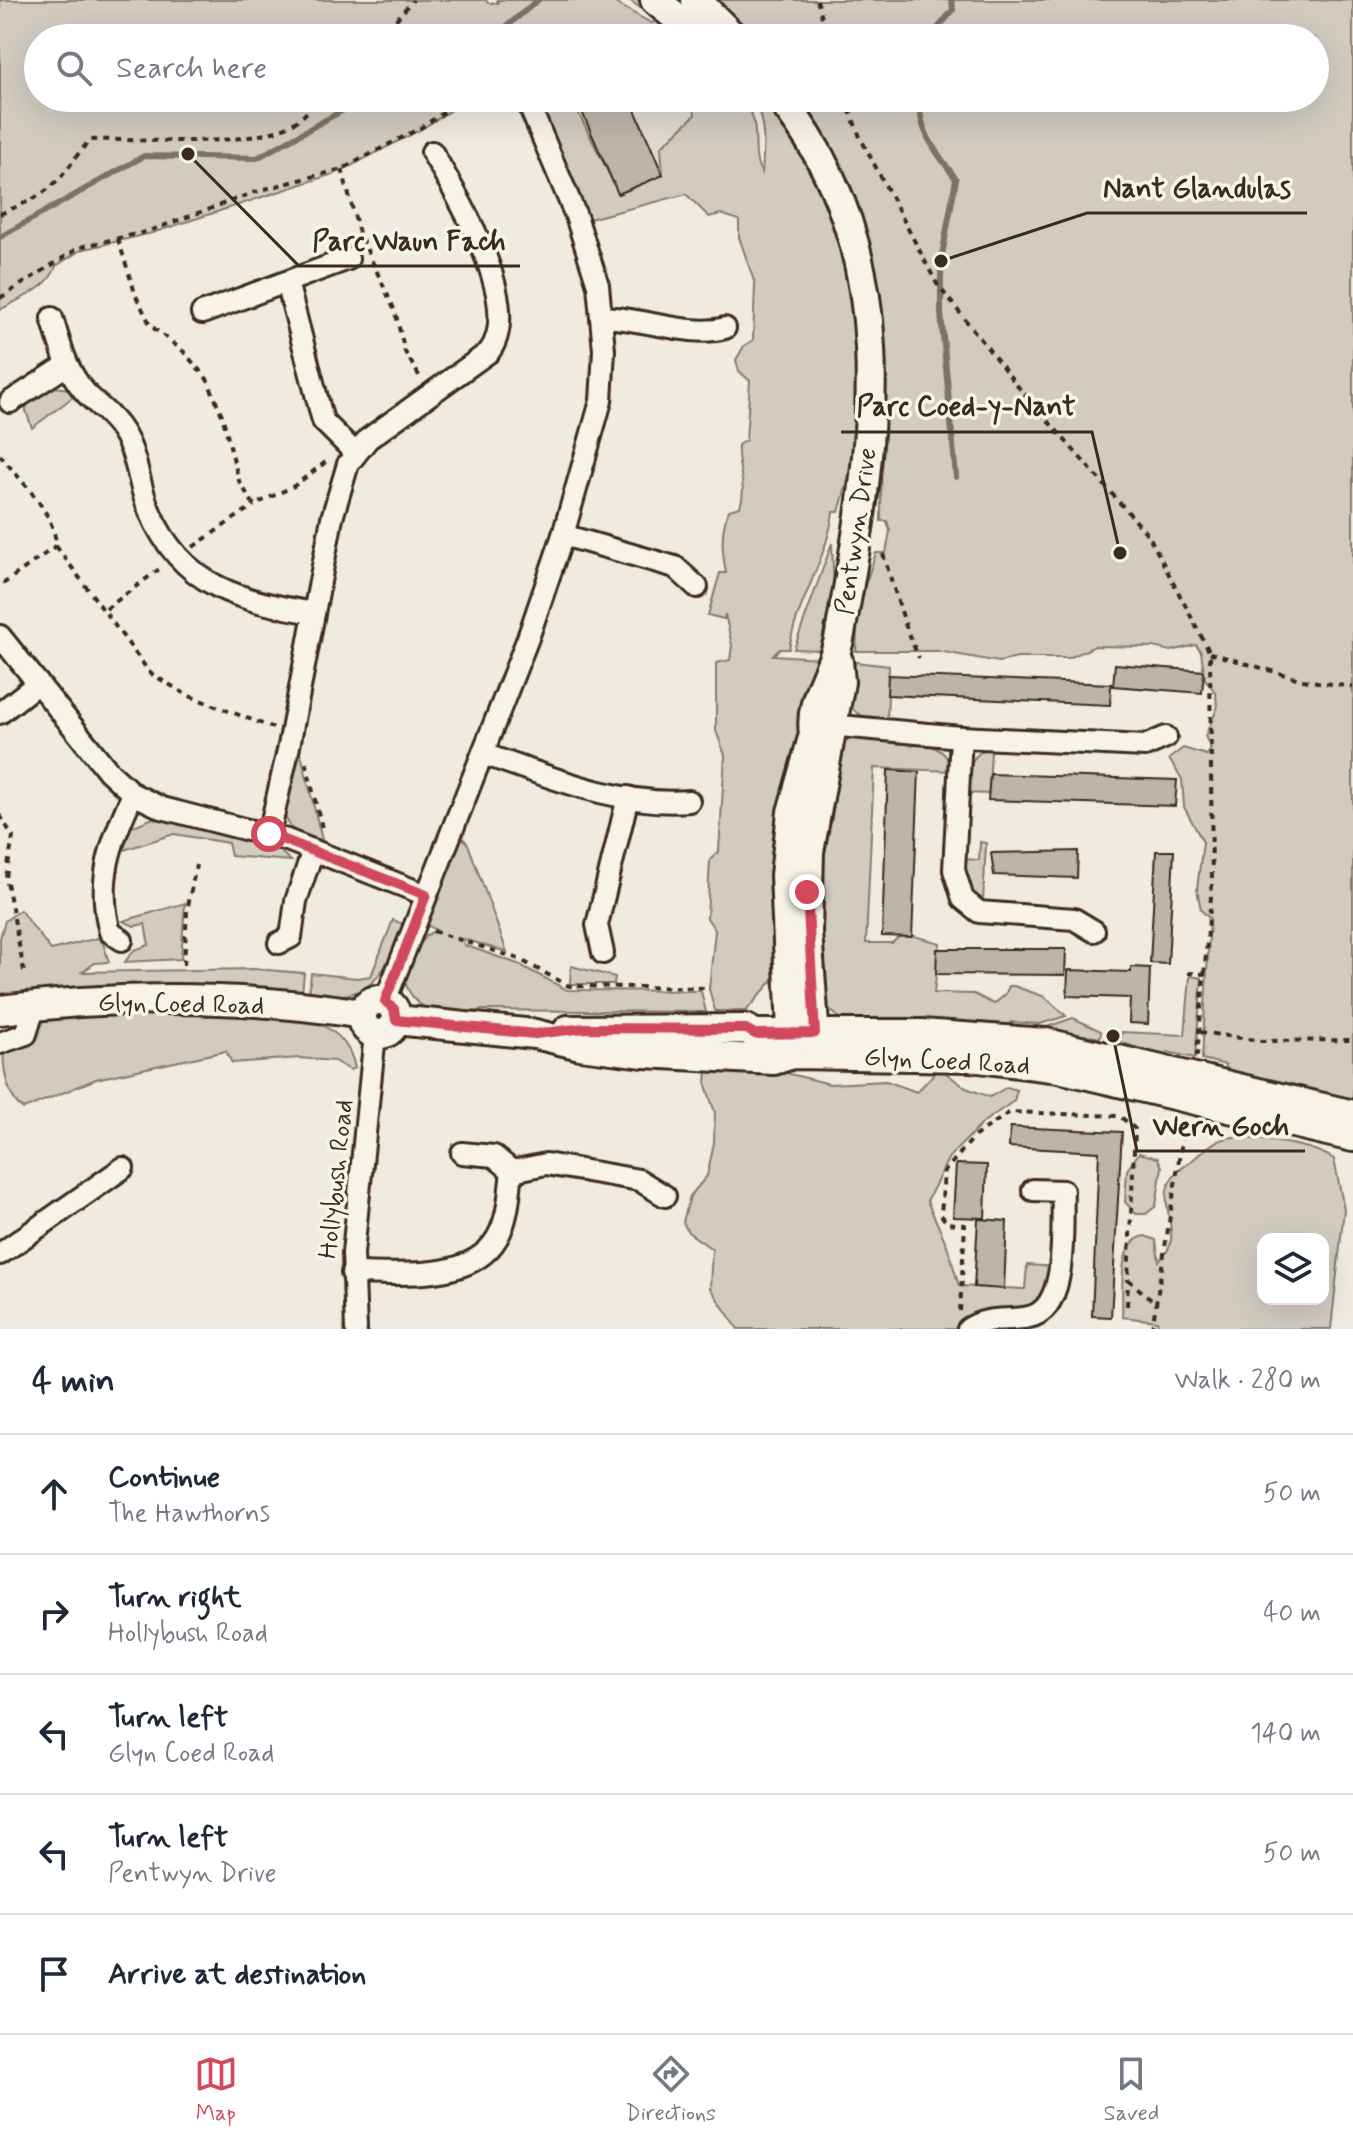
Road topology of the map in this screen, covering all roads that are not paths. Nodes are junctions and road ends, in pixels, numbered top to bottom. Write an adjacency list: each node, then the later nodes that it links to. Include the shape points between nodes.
1 (655, 0): 3 (street)
2 (696, 0): 4 (street)
3 (685, 24)
4 (720, 24)
5 (532, 112): 11 (street, Hollybush Road, via 592,261)
6 (790, 112): 23 (street, Pentwyn Drive, via 814,146 843,205 861,268 870,330 866,468 837,649 840,682)
7 (432, 152): 16 (street, via 472,225 501,315 497,342)
8 (348, 259): 9 (street)
9 (287, 282): 10 (street); 16 (street, via 323,421)
10 (202, 313)
11 (601, 317): 13 (street, via 710,333); 17 (street, Hollybush Road, via 601,401)
12 (52, 318): 14 (street)
13 (725, 328)
14 (67, 365): 15 (street); 19 (street, via 86,394 124,433 149,511 179,557 241,600)
15 (10, 402)
16 (350, 449): 19 (street)
17 (563, 535): 18 (street, via 675,567); 26 (street, Hollybush Road)
18 (697, 587)
19 (314, 613): 30 (street)
20 (0, 636): 21 (street)
21 (38, 683): 22 (street); 27 (street)
22 (0, 713)
23 (823, 732): 24 (street, via 840,726); 37 (street, Pentwyn Drive, via 787,843); 44 (street, Pentwyn Drive, via 808,879)
24 (961, 737): 25 (street, via 1145,746); 33 (street, via 954,870 963,899 979,912 1074,919)
25 (1166, 737)
26 (483, 754): 28 (street); 32 (street, Hollybush Road)
27 (133, 794): 30 (street, via 162,808); 34 (street, via 103,874 110,932)
28 (628, 797): 29 (street, via 657,804); 36 (street, via 597,925)
29 (689, 801)
30 (269, 834): 31 (street)
31 (321, 852): 32 (street); 35 (street, via 296,901 291,937)
32 (426, 895): 40 (street, Hollybush Road)
33 (1094, 931)
34 (122, 940)
35 (279, 943)
36 (603, 953)
37 (789, 995): 41 (street, via 780,1009); 44 (street, Pentwyn Drive)
38 (35, 1005): 39 (street, Glyn Coed Road); 40 (street, Glyn Coed Road, via 228,1001); 43 (street, via 26,1034)
39 (0, 1010)
40 (380, 1017): 42 (street, Glyn Coed Road); 53 (street, Hollybush Road)
41 (746, 1029): 42 (street, Glyn Coed Road, via 585,1028); 44 (street, Glyn Coed Road)
42 (535, 1034): 44 (street, Glyn Coed Road, via 580,1045 774,1060)
43 (0, 1043)
44 (804, 1044): 45 (street, Glyn Coed Road, via 932,1034 1046,1043); 46 (street, Glyn Coed Road, via 1059,1068)
45 (1353, 1115)
46 (1353, 1137)
47 (462, 1153): 49 (street, via 494,1156)
48 (123, 1168): 52 (street)
49 (512, 1171): 51 (street, via 546,1164 639,1180); 53 (street, via 505,1220 488,1250 474,1259 448,1270)
50 (1033, 1190): 55 (street, via 1063,1191 1055,1293 1032,1317 988,1318)
51 (665, 1196)
52 (0, 1254)
53 (352, 1273): 54 (street, Hollybush Road)
54 (356, 1329)
55 (968, 1329)

